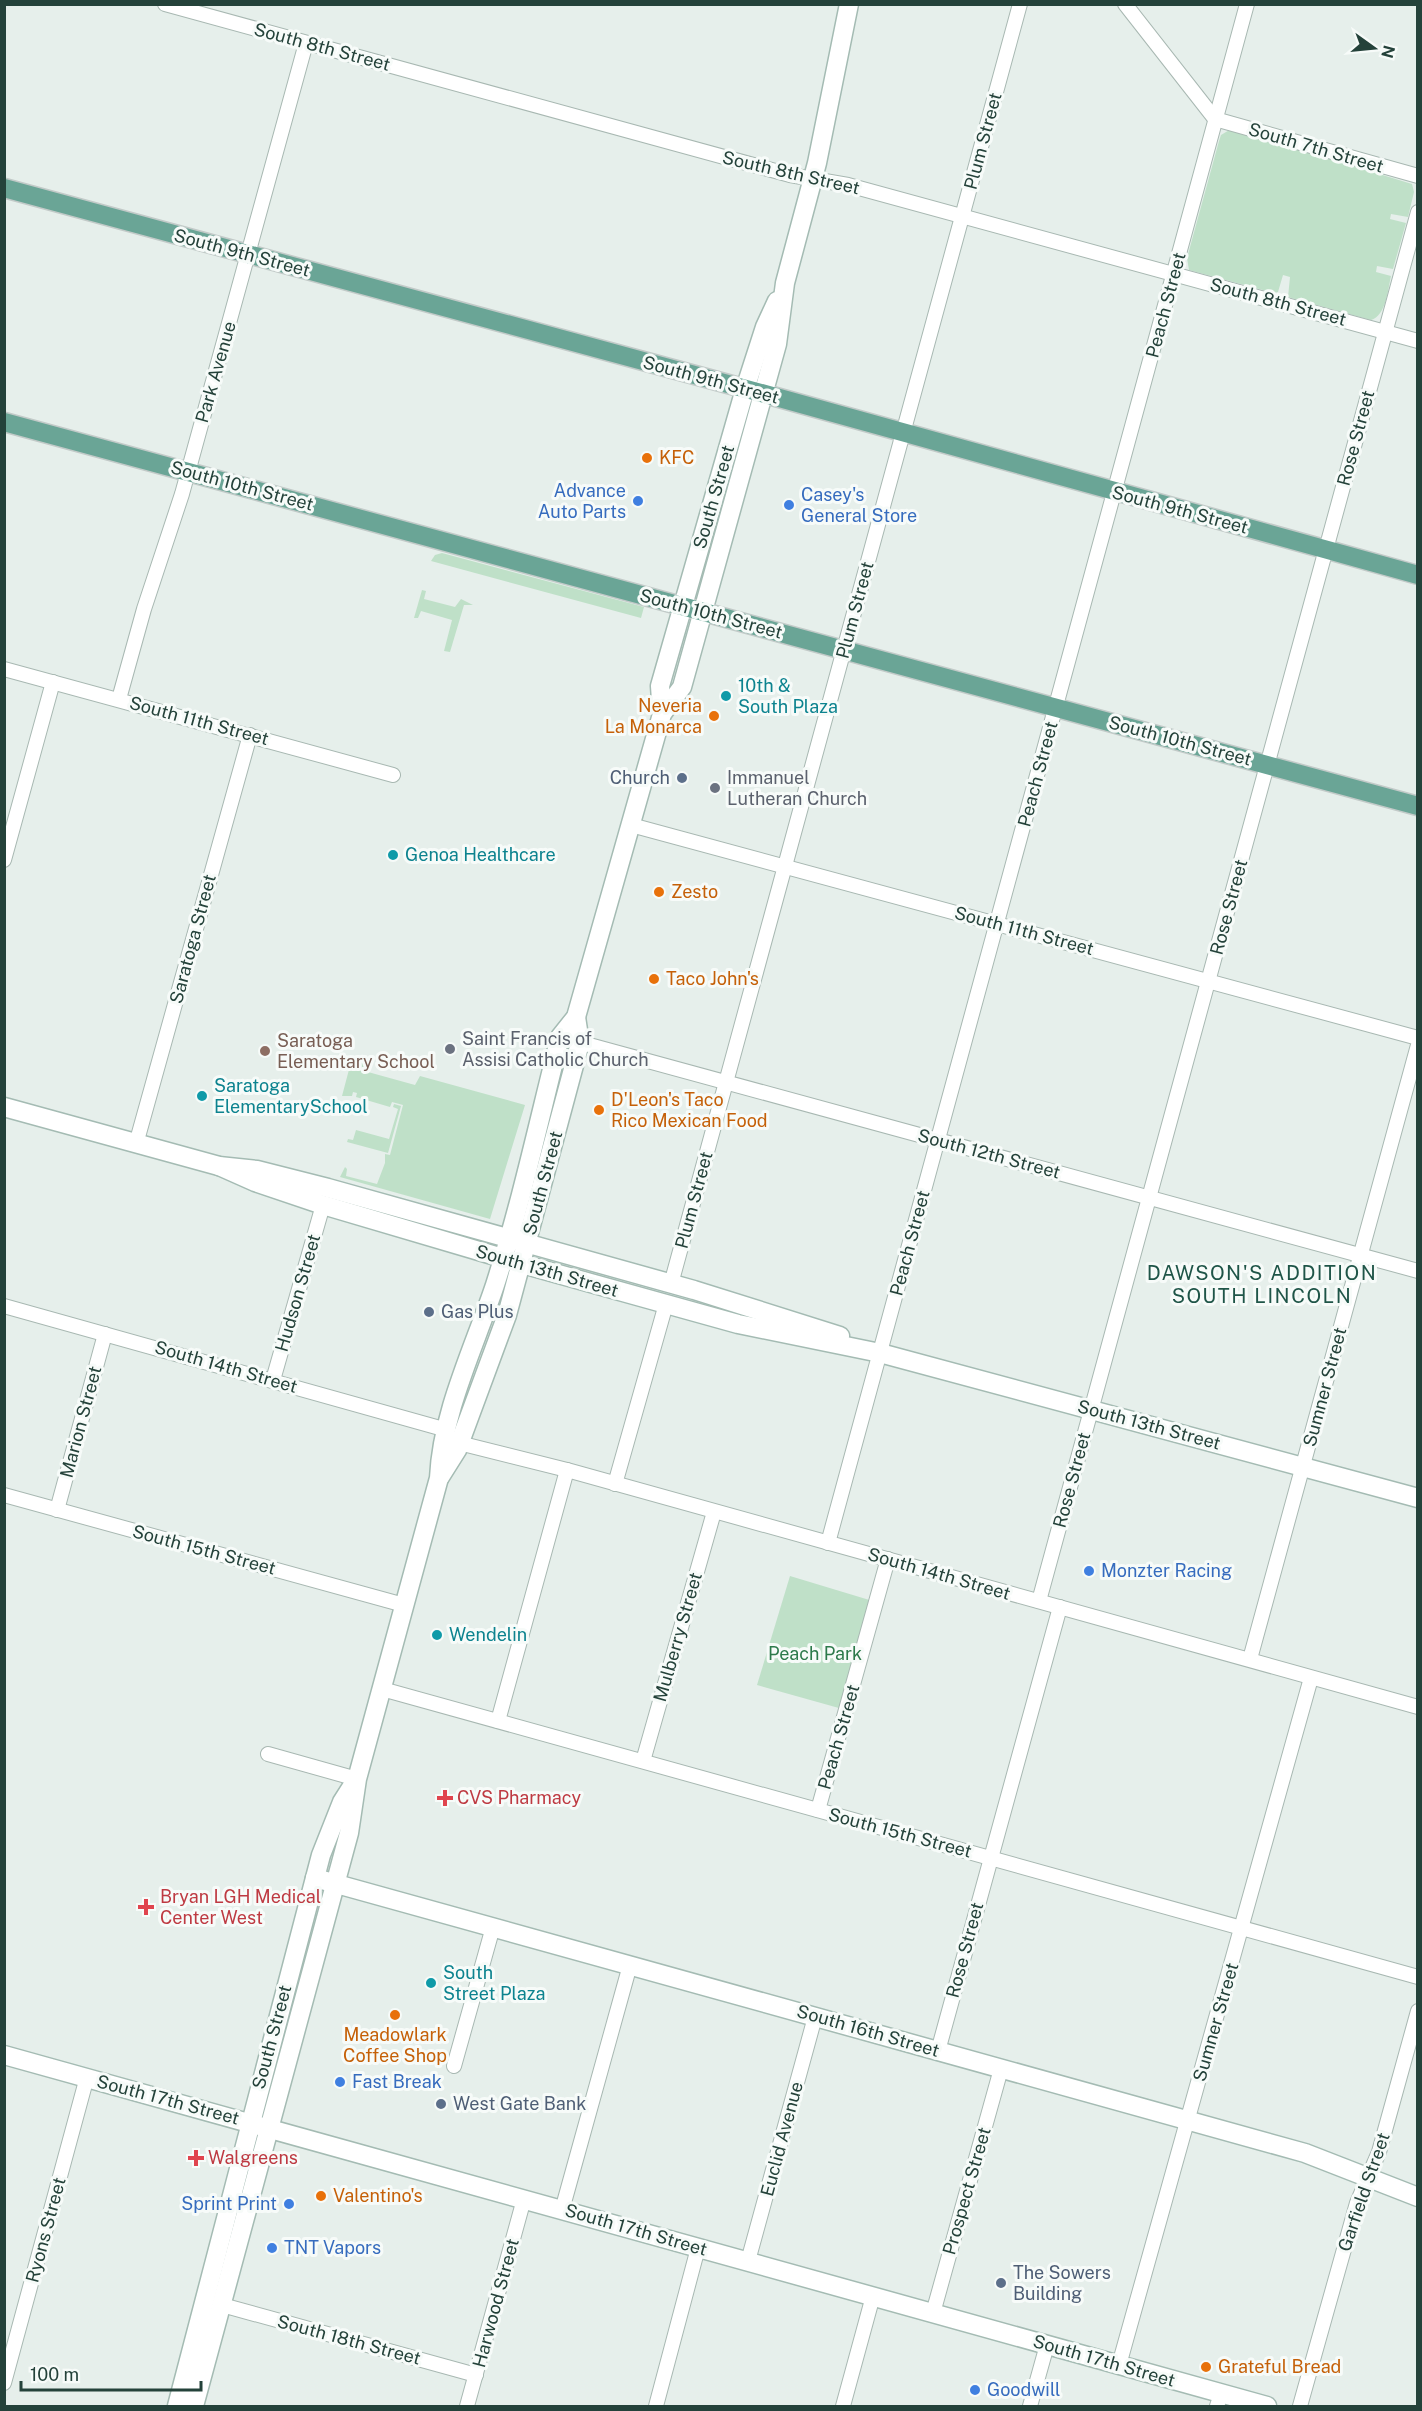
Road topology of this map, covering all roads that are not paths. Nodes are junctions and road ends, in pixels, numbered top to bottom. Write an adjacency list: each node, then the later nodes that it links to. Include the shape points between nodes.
1 (165, 4): 6 (street, South 8th Street)
2 (849, 4): 9 (main road, South Street)
3 (1020, 4): 12 (street, Plum Street)
4 (1125, 4): 7 (street)
5 (1247, 4): 7 (street, Peach Street)
6 (306, 43): 9 (street, South 8th Street); 13 (street, Park Avenue)
7 (1215, 119): 8 (street, South 7th Street); 14 (street, Peach Street)
8 (1418, 176)
9 (813, 180): 12 (street, South 8th Street, via 848,185); 15 (main road, South Street)
10 (4, 188): 13 (main road, South 9th Street)
11 (1418, 212): 16 (street, Rose Street)
12 (963, 216): 14 (street, South 8th Street); 21 (street, Plum Street)
13 (249, 254): 18 (main road, South 9th Street); 22 (street, Park Avenue)
14 (1174, 274): 16 (street, South 8th Street); 23 (street, Peach Street)
15 (785, 283): 18 (main road, South Street, via 765,327); 19 (main road, South Street)
16 (1385, 332): 17 (street, South 8th Street); 24 (street, Rose Street)
17 (1418, 341)
18 (745, 389): 19 (main road, South 9th Street); 26 (main road, South Street)
19 (765, 394): 21 (main road, South 9th Street); 27 (main road, South Street)
20 (4, 422): 22 (main road, South 10th Street)
21 (903, 434): 23 (main road, South 9th Street); 28 (street, Plum Street)
22 (188, 472): 26 (main road, South 10th Street); 31 (street, Park Avenue)
23 (1115, 492): 24 (main road, South 9th Street); 32 (street, Peach Street)
24 (1326, 550): 25 (main road, South 9th Street); 35 (street, Rose Street)
25 (1418, 575)
26 (684, 606): 27 (main road, South 10th Street); 33 (main road, South Street, via 660,686)
27 (703, 612): 28 (main road, South 10th Street); 33 (main road, South Street, via 682,687)
28 (844, 650): 32 (main road, South 10th Street); 40 (street, Plum Street)
29 (4, 669): 30 (street, South 11th Street)
30 (52, 682): 31 (street, South 11th Street); 39 (street)
31 (119, 699): 34 (street, South 11th Street)
32 (1056, 707): 35 (main road, South 10th Street); 41 (street, Peach Street)
33 (663, 714): 38 (main road, South Street)
34 (250, 735): 36 (street, South 11th Street); 51 (street, Saratoga Street)
35 (1267, 765): 37 (main road, South 10th Street); 42 (street, Rose Street)
36 (393, 775)
37 (1418, 806)
38 (631, 825): 40 (street, South 11th Street); 43 (main road, South Street)
39 (4, 860)
40 (785, 866): 41 (street, South 11th Street); 48 (street, Plum Street)
41 (997, 924): 42 (street, South 11th Street); 50 (street, Peach Street)
42 (1209, 982): 45 (street, South 11th Street); 53 (street, Rose Street)
43 (576, 1017): 44 (main road, South Street); 46 (main road, South Street)
44 (560, 1037): 46 (street, South 12th Street); 55 (main road, South Street)
45 (1418, 1038)
46 (580, 1043): 48 (street, South 12th Street); 56 (main road, South Street)
47 (1418, 1045): 57 (street, Sumner Street)
48 (726, 1083): 50 (street, South 12th Street); 61 (street, Plum Street)
49 (4, 1107): 51 (main road, South 13th Street)
50 (938, 1141): 53 (street, South 12th Street); 65 (street, Peach Street)
51 (136, 1144): 52 (main road, South 13th Street)
52 (219, 1166): 54 (main road, South 13th Street); 55 (main road, South 13th Street, via 267,1172)
53 (1149, 1198): 57 (street, South 12th Street); 67 (street, Rose Street)
54 (323, 1205): 58 (main road, South 13th Street); 66 (street, Hudson Street)
55 (508, 1240): 56 (main road, South 13th Street); 58 (main road, South Street)
56 (527, 1245): 59 (main road, South Street); 61 (main road, South 13th Street)
57 (1360, 1256): 60 (street, South 12th Street); 69 (street, Sumner Street)
58 (502, 1259): 59 (main road, South 13th Street); 68 (main road, South Street)
59 (522, 1264): 62 (main road, South 13th Street); 68 (main road, South Street, via 496,1347)
60 (1418, 1271)
61 (671, 1284): 65 (main road, South 13th Street, via 843,1336)
62 (666, 1304): 65 (main road, South 13th Street, via 750,1327); 71 (street)
63 (4, 1305): 64 (street, South 14th Street)
64 (105, 1334): 66 (street, South 14th Street); 74 (street, Marion Street)
65 (880, 1353): 67 (main road, South 13th Street); 76 (street, Peach Street)
66 (273, 1380): 68 (street, South 14th Street)
67 (1091, 1409): 69 (main road, South 13th Street); 78 (street, Rose Street)
68 (453, 1436): 70 (street, South 14th Street); 79 (main road, South Street)
69 (1303, 1467): 73 (main road, South 13th Street); 81 (street, Sumner Street)
70 (567, 1470): 71 (street, South 14th Street); 85 (street)
71 (615, 1484): 75 (street, South 14th Street)
72 (4, 1495): 74 (street, South 15th Street)
73 (1418, 1498)
74 (57, 1510): 79 (street, South 15th Street)
75 (714, 1512): 76 (street, South 14th Street); 87 (street, Mulberry Street)
76 (828, 1543): 77 (street, South 14th Street)
77 (888, 1559): 78 (street, South 14th Street); 89 (street, Peach Street)
78 (1039, 1601): 80 (street, South 14th Street)
79 (404, 1605): 83 (main road, South Street)
80 (1060, 1607): 81 (street, South 14th Street); 90 (street, Rose Street)
81 (1250, 1659): 82 (street, South 14th Street)
82 (1311, 1678): 84 (street, South 14th Street); 94 (street, Sumner Street)
83 (382, 1689): 85 (street, South 15th Street); 88 (main road, South Street)
84 (1418, 1707)
85 (498, 1721): 87 (street, South 15th Street)
86 (268, 1754): 88 (street)
87 (643, 1761): 89 (street, South 15th Street)
88 (357, 1779): 91 (main road, South Street, via 342,1802); 92 (main road, South Street)
89 (818, 1810): 90 (street, South 15th Street)
90 (990, 1858): 94 (street, South 15th Street); 99 (street, Rose Street)
91 (315, 1878): 92 (main road, South 16th Street); 105 (main road, South Street)
92 (336, 1884): 93 (main road, South 16th Street); 106 (main road, South Street)
93 (493, 1927): 95 (main road, South 16th Street); 101 (street)
94 (1242, 1928): 96 (street, South 15th Street); 104 (street, Sumner Street)
95 (630, 1965): 98 (main road, South 16th Street); 110 (street)
96 (1418, 1977)
97 (1418, 2012): 107 (street, Garfield Street, via 1379,2152)
98 (816, 2017): 99 (main road, South 16th Street); 112 (street, Euclid Avenue)
99 (938, 2051): 102 (main road, South 16th Street)
100 (4, 2055): 103 (main road, South 17th Street)
101 (454, 2066)
102 (1001, 2069): 104 (main road, South 16th Street); 115 (street, Prospect Street)
103 (87, 2077): 105 (main road, South 17th Street); 119 (street, Ryons Street)
104 (1187, 2121): 107 (main road, South 16th Street, via 1305,2153); 117 (street, Sumner Street)
105 (250, 2122): 106 (main road, South 17th Street); 121 (main road, South Street)
106 (270, 2128): 109 (main road, South 17th Street); 114 (main road, South Street)
107 (1368, 2177): 108 (main road, South 16th Street); 128 (street, Garfield Street, via 1357,2203)
108 (1418, 2197)
109 (524, 2199): 110 (main road, South 17th Street); 118 (street, Harwood Street)
110 (562, 2210): 111 (main road, South 17th Street)
111 (699, 2248): 112 (main road, South 17th Street); 124 (street)
112 (748, 2261): 113 (main road, South 17th Street)
113 (873, 2296): 115 (main road, South 17th Street); 125 (street)
114 (222, 2305): 118 (street, South 18th Street); 122 (main road, South Street)
115 (933, 2313): 116 (main road, South 17th Street)
116 (1047, 2345): 117 (main road, South 17th Street); 126 (street)
117 (1119, 2365): 120 (main road, South 17th Street)
118 (476, 2375): 123 (street, Harwood Street)
119 (4, 2384)
120 (1219, 2400): 127 (main road, South 17th Street)
121 (177, 2406)
122 (194, 2406)
123 (467, 2406)
124 (656, 2406)
125 (843, 2406)
126 (1030, 2406)
127 (1267, 2406)
128 (1300, 2406)

